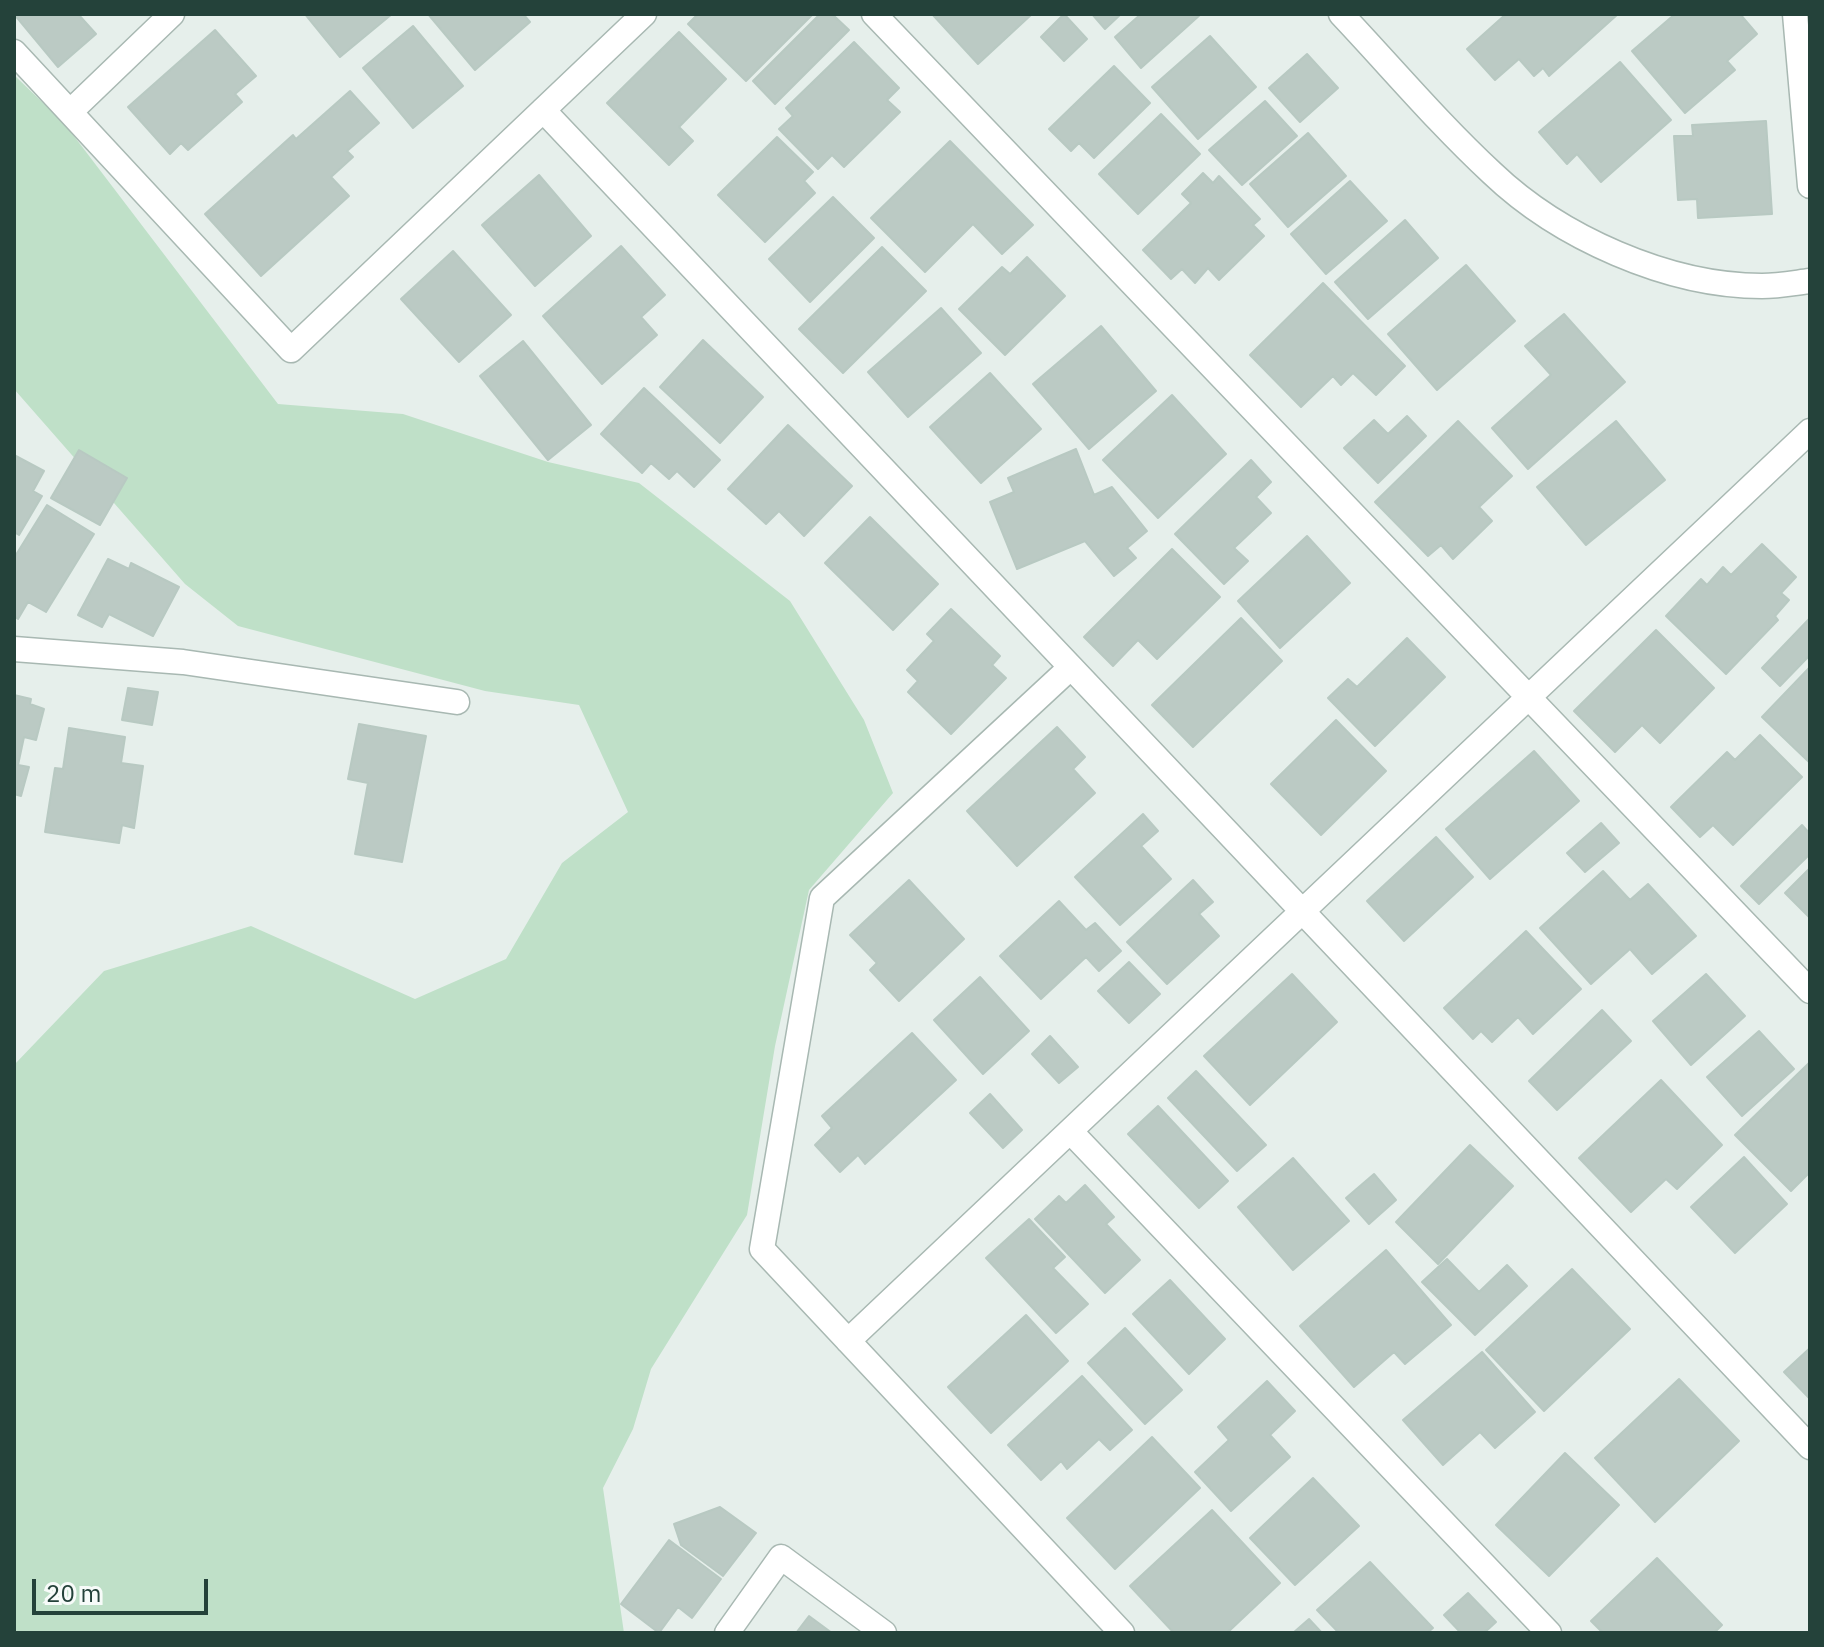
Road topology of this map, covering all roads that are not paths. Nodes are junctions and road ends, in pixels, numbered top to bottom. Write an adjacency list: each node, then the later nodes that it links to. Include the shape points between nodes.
1 (172, 14): 8 (street)
2 (644, 14): 7 (street)
3 (874, 14): 14 (street)
4 (1341, 14): 10 (street, via 1493,175 1555,222 1605,250 1701,279 1761,286)
5 (1795, 14): 9 (street)
6 (14, 52): 8 (street)
7 (543, 110): 8 (street, via 291,350); 13 (street)
8 (71, 111)
9 (1810, 186)
10 (1810, 281)
11 (1810, 431): 14 (street)
12 (14, 649): 15 (street, via 183,662)
13 (1070, 668): 16 (street); 19 (street, via 822,898 762,1249)
14 (1529, 697): 16 (street); 17 (street)
15 (457, 702)
16 (1301, 913): 18 (street); 20 (street)
17 (1810, 991)
18 (1070, 1131): 19 (street); 24 (street)
19 (848, 1341): 23 (street)
20 (1810, 1447)
21 (727, 1633): 22 (street, via 781,1557)
22 (884, 1633)
23 (1122, 1633)
24 (1549, 1633)

